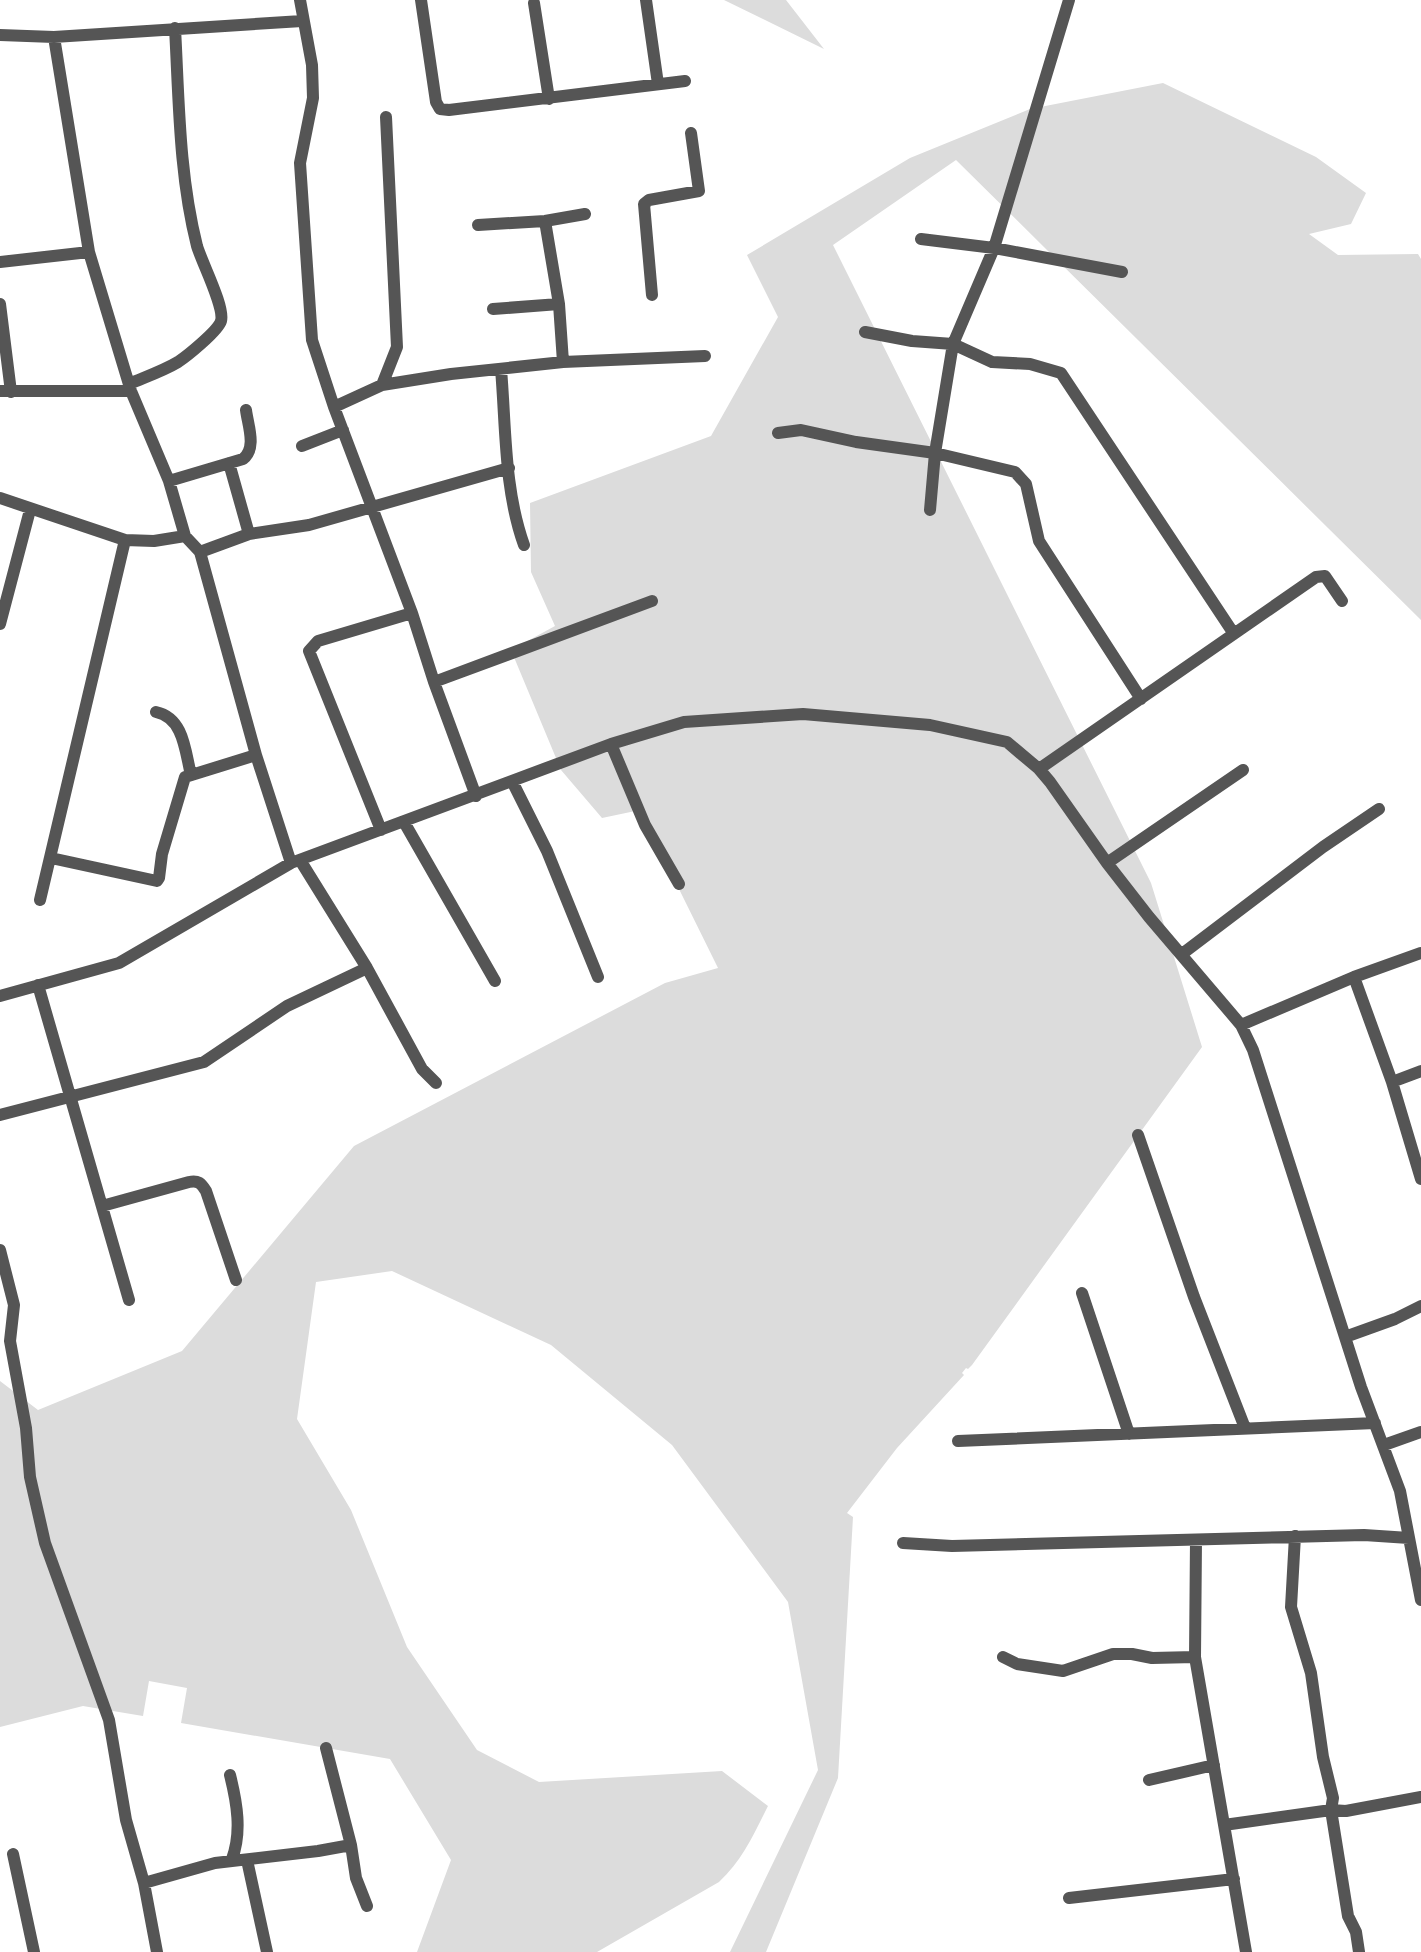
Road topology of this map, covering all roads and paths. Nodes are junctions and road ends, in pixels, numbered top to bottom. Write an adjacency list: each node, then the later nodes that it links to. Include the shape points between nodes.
1 (300, 0): 6 (street)
2 (421, 0): 12 (street, via 436,102 440,109)
3 (646, 0): 11 (street)
4 (1069, 0): 19 (street)
5 (534, 3): 12 (street)
6 (302, 21): 7 (street); 35 (street, via 312,65 313,98 300,163 312,340)
7 (175, 28): 9 (street); 33 (street, via 182,156 189,204 198,248 222,320 218,328 178,362)
8 (0, 35): 9 (street)
9 (54, 37): 20 (street)
10 (685, 81): 11 (street)
11 (658, 84): 12 (street)
12 (549, 99)
13 (386, 118): 32 (street, via 397,347)
14 (691, 133): 23 (street, via 699,191 648,200 644,204)
15 (585, 214): 16 (street)
16 (545, 221): 17 (street); 25 (street)
17 (478, 225)
18 (921, 239): 19 (street)
19 (994, 248): 22 (street); 28 (street)
20 (89, 252): 21 (street); 33 (street)
21 (0, 262)
22 (1122, 272)
23 (652, 295)
24 (0, 304): 34 (street)
25 (559, 304): 26 (street); 30 (street)
26 (493, 308)
27 (865, 332): 28 (street, via 912,341)
28 (953, 344): 40 (street); 57 (street, via 992,362 1030,364 1061,373)
29 (704, 356): 30 (street)
30 (563, 362): 31 (street)
31 (501, 369): 32 (street); 42 (street)
32 (382, 386): 35 (street)
33 (130, 387): 34 (street); 43 (street)
34 (6, 392)
35 (334, 407): 37 (street)
36 (246, 410): 41 (street, via 251,444 248,455)
37 (343, 430): 39 (street); 45 (street)
38 (778, 433): 40 (street, via 801,430 856,442)
39 (302, 446)
40 (935, 453): 47 (street); 59 (street, via 1015,472 1021,478 1028,492 1039,541)
41 (229, 463): 43 (street); 48 (street)
42 (509, 468): 45 (street); 51 (street, via 514,518)
43 (169, 481): 49 (street)
44 (0, 498): 46 (street)
45 (373, 508): 48 (street, via 309,525); 55 (street)
46 (30, 510): 50 (street); 56 (street)
47 (930, 510)
48 (249, 534): 52 (street)
49 (185, 536): 50 (street, via 154,541); 52 (street)
50 (125, 540): 71 (street)
51 (524, 545)
52 (200, 552): 62 (street)
53 (652, 601): 58 (street)
54 (1342, 601): 57 (street, via 1321,575)
55 (412, 613): 58 (street); 70 (street, via 318,641 309,651)
56 (0, 624)
57 (1234, 634): 59 (street)
58 (434, 682): 67 (street)
59 (1141, 699): 63 (street)
60 (156, 712): 65 (street, via 167,714 176,724)
61 (611, 744): 63 (street, via 684,722 803,714 930,725 974,733 1007,742); 66 (street); 74 (street, via 645,825)
62 (256, 755): 65 (street); 72 (street)
63 (1039, 769): 73 (street)
64 (1243, 770): 73 (street)
65 (191, 775): 71 (street, via 182,783 157,881)
66 (513, 782): 67 (street); 79 (street, via 547,851)
67 (476, 796): 69 (street)
68 (1379, 809): 77 (street, via 1323,847)
69 (404, 822): 70 (street); 81 (street)
70 (381, 830): 72 (street)
71 (51, 858): 75 (street)
72 (296, 862): 78 (street); 82 (street, via 119,963)
73 (1107, 863): 77 (street)
74 (679, 884)
75 (40, 900)
76 (1421, 953): 80 (street)
77 (1182, 954): 84 (street)
78 (367, 968): 86 (street, via 422,1069); 88 (street, via 287,1006 204,1062)
79 (598, 977)
80 (1354, 977): 84 (street); 87 (street)
81 (495, 981)
82 (38, 985): 83 (street); 88 (street)
83 (0, 996)
84 (1241, 1024): 98 (street, via 1254,1050)
85 (1421, 1071): 87 (street)
86 (436, 1082)
87 (1392, 1082): 91 (street)
88 (71, 1098): 89 (street); 92 (street)
89 (0, 1115)
90 (1138, 1135): 100 (street, via 1194,1297)
91 (1421, 1179)
92 (102, 1206): 94 (street, via 188,1182 201,1183); 96 (street)
93 (0, 1250): 124 (street, via 14,1305 10,1341 26,1428 30,1477 45,1543 109,1720 126,1820)
94 (236, 1280)
95 (1082, 1293): 102 (street)
96 (129, 1300)
97 (1421, 1306): 98 (street, via 1395,1320)
98 (1345, 1337): 99 (street)
99 (1374, 1423): 100 (street); 104 (street)
100 (1245, 1428): 102 (street)
101 (1421, 1432): 104 (street)
102 (1129, 1434): 103 (street)
103 (958, 1441)
104 (1384, 1445): 106 (street, via 1400,1491)
105 (1295, 1536): 106 (street); 107 (street); 117 (street, via 1291,1607 1311,1673 1323,1756 1333,1798)
106 (1410, 1538): 109 (street)
107 (1196, 1540): 108 (street, via 952,1546); 111 (street)
108 (903, 1543)
109 (1421, 1600)
110 (1004, 1657): 111 (street, via 1017,1664 1064,1671 1113,1654 1152,1658)
111 (1195, 1657): 113 (street)
112 (326, 1748): 119 (street)
113 (1214, 1765): 115 (street); 118 (street)
114 (230, 1775): 121 (street, via 237,1804 237,1845)
115 (1149, 1780)
116 (1421, 1797): 117 (street, via 1346,1811)
117 (1331, 1810): 118 (street); 132 (street, via 1348,1916 1356,1932)
118 (1224, 1825): 123 (street)
119 (351, 1845): 122 (street); 126 (street, via 356,1878)
120 (13, 1854): 128 (street)
121 (232, 1860): 122 (street); 124 (street)
122 (247, 1860): 130 (street)
123 (1234, 1878): 125 (street); 131 (street)
124 (144, 1883): 127 (street)
125 (1069, 1898)
126 (367, 1906)
127 (156, 1946): 129 (street)
128 (34, 1952)
129 (147, 1952)
130 (267, 1952)
131 (1246, 1952)
132 (1360, 1952)

